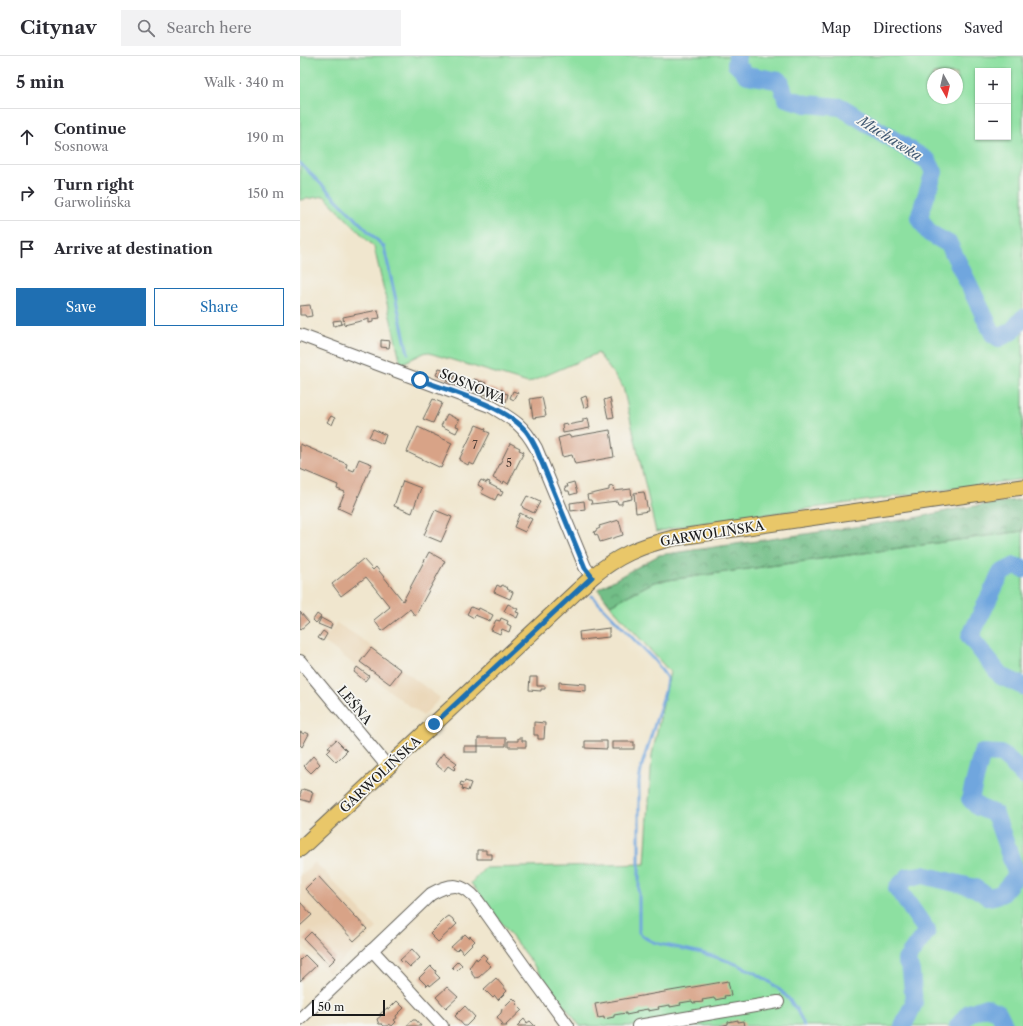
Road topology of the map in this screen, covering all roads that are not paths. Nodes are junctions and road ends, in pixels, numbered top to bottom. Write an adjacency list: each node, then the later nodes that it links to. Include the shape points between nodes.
1 (300, 335): 3 (street, SOSNOWA, via 492,407 511,418 526,432 536,448 585,568)
2 (1023, 487): 3 (main road, GARWOLIŃSKA, via 673,538 632,551 610,562)
3 (592, 577): 5 (main road, GARWOLIŃSKA)
4 (300, 660): 5 (street, LEŚNA)
5 (388, 767): 6 (main road, GARWOLIŃSKA)
6 (300, 849)
7 (372, 950): 9 (street); 10 (street); 11 (street, via 431,894 454,885 469,891 477,900)
8 (778, 1002): 12 (street)
9 (300, 1019)
10 (442, 1026)
11 (568, 1026)
12 (638, 1026)

